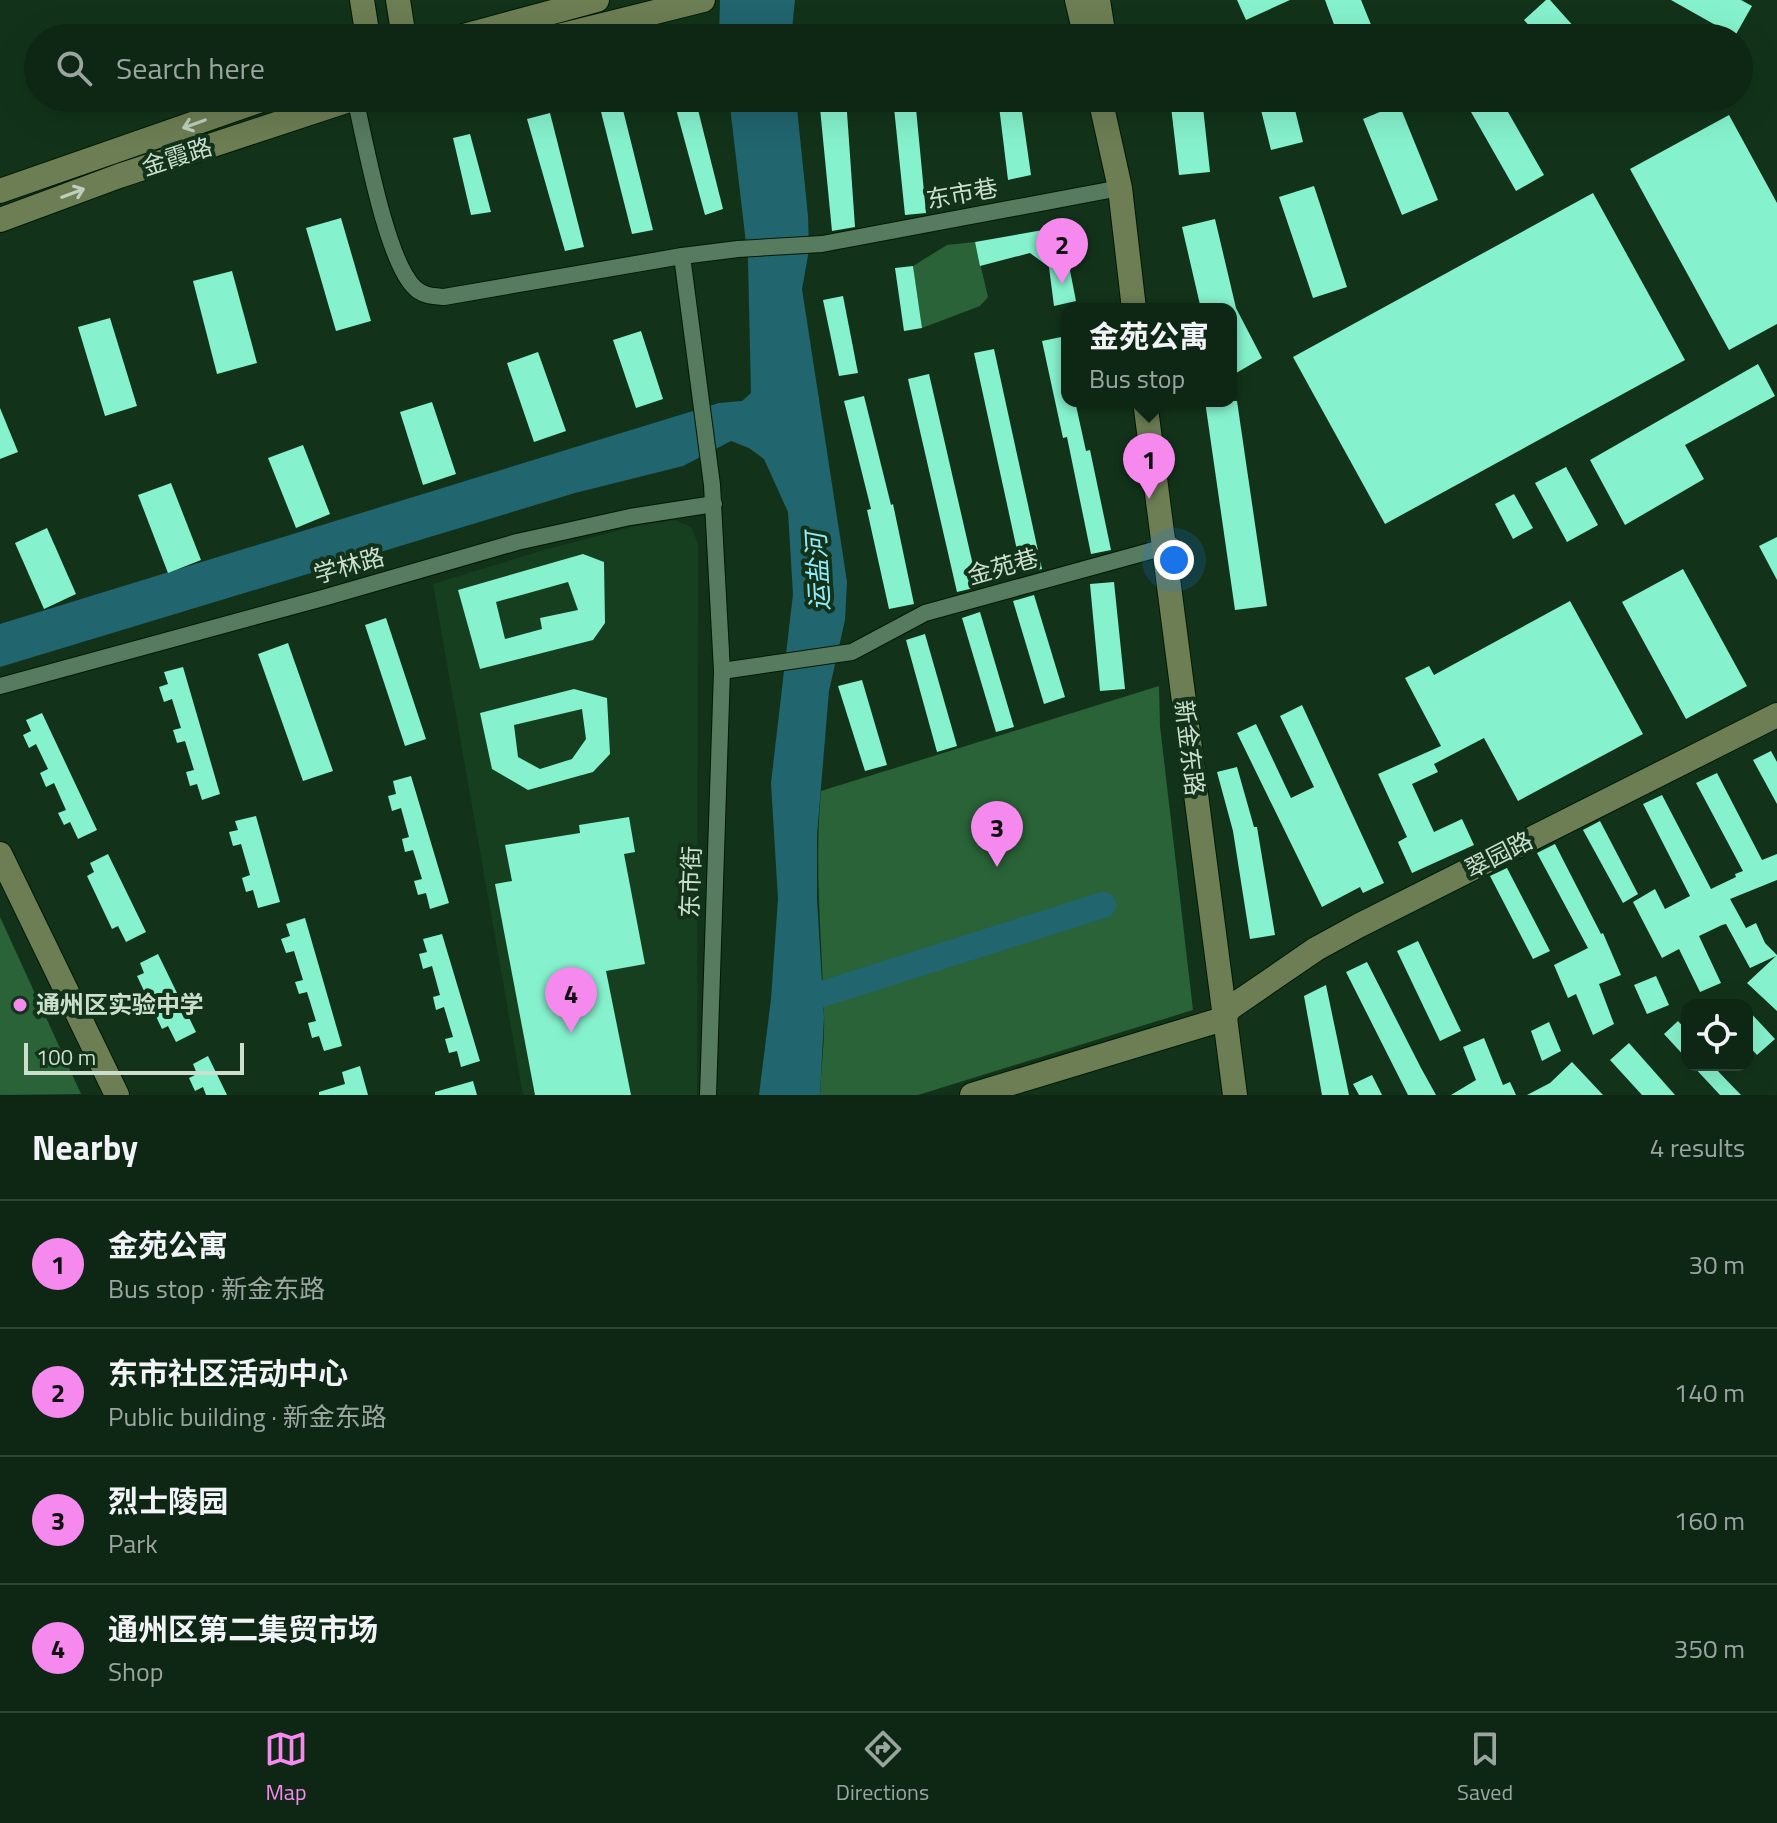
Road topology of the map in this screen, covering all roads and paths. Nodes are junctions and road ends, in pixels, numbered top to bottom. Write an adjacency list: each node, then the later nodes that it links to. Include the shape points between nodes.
1 (362, 0): 7 (main road)
2 (398, 0): 8 (main road)
3 (597, 0): 9 (main road)
4 (703, 0): 10 (main road)
5 (1077, 0): 11 (main road)
6 (1098, 0): 12 (main road)
7 (366, 24)
8 (402, 24)
9 (508, 24)
10 (607, 24)
11 (1083, 24)
12 (1102, 24)
13 (227, 112): 19 (main road, 金霞路, one-way to 19)
14 (313, 112): 20 (main road, 金霞路, one-way to 14)
15 (358, 112): 21 (street, 东市巷, via 389,239 414,288 426,295 464,295)
16 (1103, 112): 18 (main road)
17 (1117, 112): 23 (main road)
18 (1120, 188): 21 (street, 东市巷, via 812,244); 22 (main road)
19 (0, 191)
20 (0, 220)
21 (682, 256): 26 (street, 东市街)
22 (1133, 303)
23 (1145, 303)
24 (1146, 407): 27 (main road, 新金东路)
25 (1157, 407): 27 (main road, 新金东路)
26 (714, 504): 28 (street, 东市街); 29 (street, 学林路, via 517,542)
27 (1168, 546): 28 (street, 金苑巷, via 925,613 852,652); 32 (main road, 新金东路)
28 (722, 671): 34 (street, 东市街)
29 (0, 686)
30 (1777, 715): 32 (main road, 翠园路, via 1358,926 1316,949)
31 (0, 854): 33 (main road)
32 (1227, 1014): 35 (main road, 翠园路); 36 (main road, 新金东路); 37 (main road, 新金东路)
33 (117, 1095)
34 (708, 1095)
35 (972, 1095)
36 (1235, 1095)
37 (1244, 1095)

